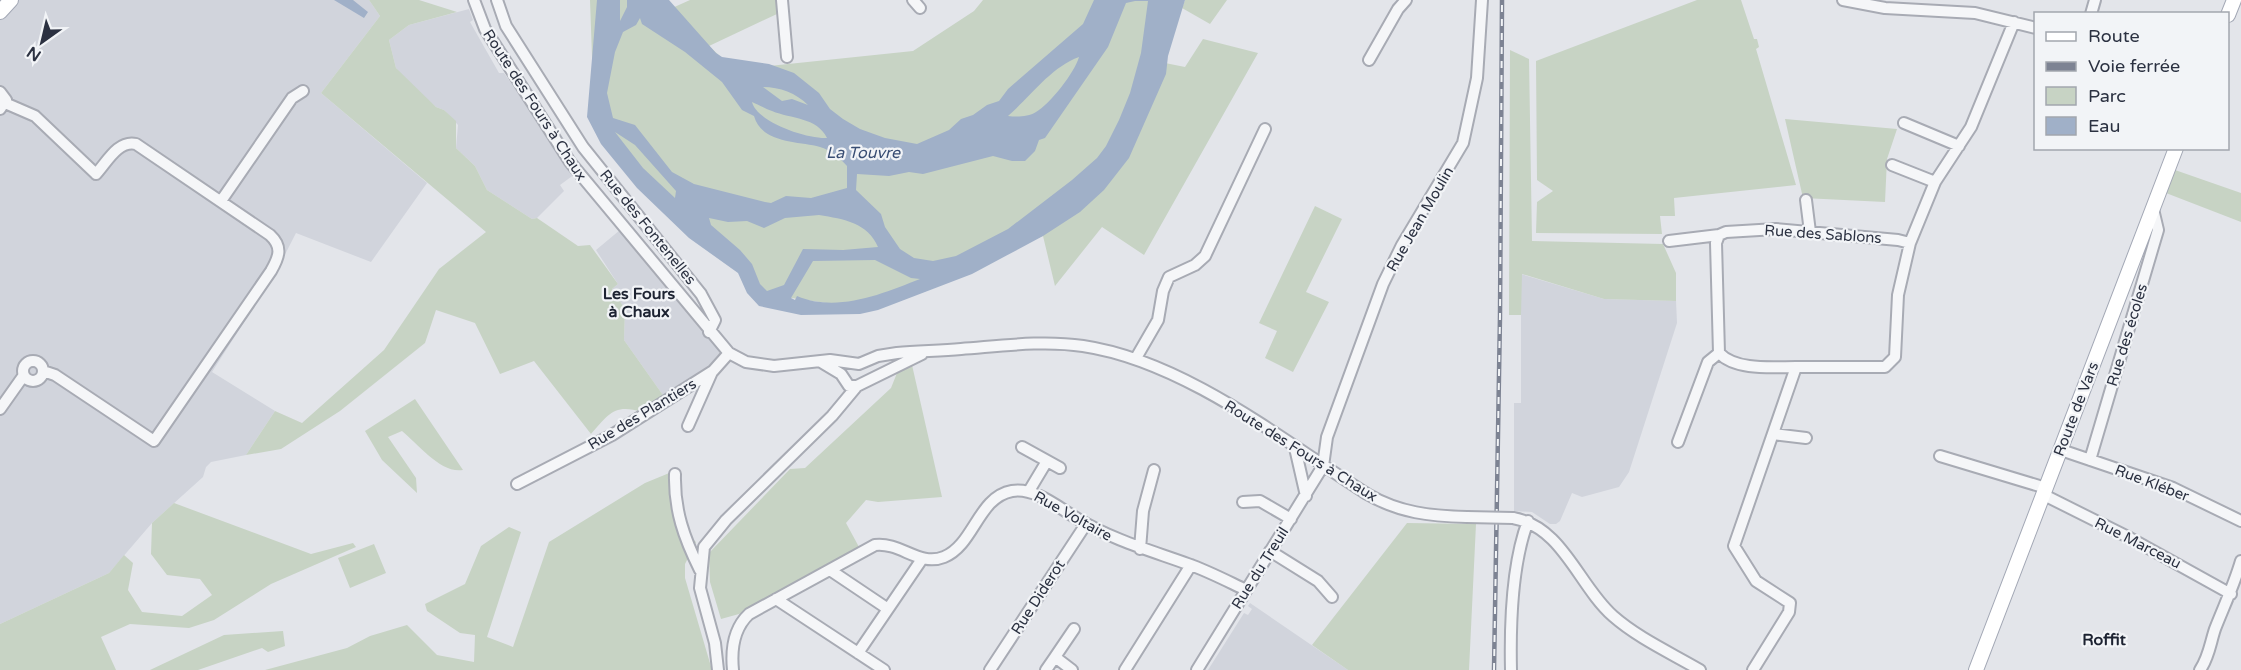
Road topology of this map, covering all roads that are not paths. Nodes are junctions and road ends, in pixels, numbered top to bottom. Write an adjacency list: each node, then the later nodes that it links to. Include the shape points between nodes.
1 (11, 0): 8 (main road)
2 (474, 0): 29 (street, Route des Fours à Chaux, via 494,44 570,162)
3 (497, 0): 29 (street, Rue des Fontenelles, via 506,26 583,147 701,294 715,320)
4 (782, 0): 11 (street)
5 (1406, 0): 12 (street)
6 (1482, 0): 49 (street, Rue Jean Moulin, via 1477,78 1463,143 1402,244 1383,284 1328,434)
7 (1843, 0): 9 (street, via 1885,8 1975,13)
8 (0, 12)
9 (2014, 22): 10 (street); 18 (street, via 1971,127)
10 (2034, 27)
11 (787, 57)
12 (1370, 60)
13 (0, 92): 15 (street)
14 (303, 92): 23 (street, via 292,98)
15 (6, 106): 23 (street, via 67,149 86,170 96,174 120,146 131,143)
16 (1904, 123): 18 (street)
17 (1265, 129): 33 (street, via 1204,255 1166,283 1158,320)
18 (1959, 146): 21 (street)
19 (2175, 150): 24 (main road, Route de Vars)
20 (1892, 165): 21 (street)
21 (1935, 182): 28 (street)
22 (1806, 200): 25 (street)
23 (221, 201): 38 (street, via 270,235 279,254 154,441 44,371 40,363 30,361 25,365 24,375)
24 (2153, 209): 45 (main road, Route de Vars); 47 (street, Rue des écoles, via 2158,230)
25 (1810, 232): 26 (street, Rue des Sablons, via 1776,229); 28 (street, Rue des Sablons)
26 (1719, 235): 27 (street, Rue des Sablons); 32 (street)
27 (1670, 241)
28 (1910, 243): 35 (street, via 1898,295 1895,357 1891,363 1885,367)
29 (709, 332): 31 (street, Route des Fours à Chaux)
30 (925, 352): 33 (street, Route des Fours à Chaux, via 1047,343); 34 (street, Route des Fours à Chaux, via 885,355); 37 (street, Route des Fours à Chaux)
31 (729, 353): 36 (street, Rue des Plantiers); 37 (street, Route des Fours à Chaux, via 760,365 821,362)
32 (1719, 353): 35 (street, via 1725,359 1755,367); 42 (street, via 1708,362)
33 (1136, 358): 44 (street, Route des Fours à Chaux, via 1190,382)
34 (859, 364): 37 (street, Route des Fours à Chaux); 37 (street, via 865,375)
35 (1796, 368): 40 (street)
36 (713, 371): 39 (street); 53 (street, Rue des Plantiers, via 612,435)
37 (851, 378): 68 (street, via 831,416 704,547)
38 (0, 409)
39 (688, 426)
40 (1773, 434): 41 (street); 87 (street, via 1734,546 1756,581 1787,600 1791,608)
41 (1806, 438)
42 (1678, 442)
43 (1022, 447): 48 (street)
44 (1294, 448): 49 (street, Route des Fours à Chaux); 56 (street)
45 (2061, 450): 47 (street, Rue Kléber); 55 (main road, Route de Vars)
46 (1940, 456): 55 (street, Rue Marceau)
47 (2090, 460): 60 (street, Rue Kléber, via 2173,488)
48 (1047, 461): 50 (street); 54 (street)
49 (1323, 466): 56 (street, Rue du Treuil); 59 (street, Route des Fours à Chaux, bridge, via 1397,509 1422,515)
50 (1060, 468)
51 (1154, 470): 62 (street, via 1143,511)
52 (675, 474): 68 (street, via 677,513)
53 (517, 484)
54 (1029, 491): 61 (street, Rue Voltaire); 64 (street, Rue Voltaire, via 1015,490 999,496 956,549 938,559)
55 (2045, 492): 70 (street, Rue Marceau); 88 (main road, Route de Vars)
56 (1306, 496): 58 (street, Rue du Treuil)
57 (1243, 501): 58 (street, via 1260,501)
58 (1291, 519): 63 (street, Rue du Treuil)
59 (1528, 521): 85 (street, via 1521,541); 86 (street, Route des Fours à Chaux, via 1552,537 1611,614)
60 (2241, 521)
61 (1086, 524): 62 (street, Rue Voltaire); 77 (street, Rue Diderot)
62 (1140, 549): 66 (street, Rue Voltaire)
63 (1270, 551): 69 (street, Rue du Treuil); 71 (street, via 1318,581)
64 (922, 559): 67 (street, via 886,544 863,551); 73 (street)
65 (2241, 561): 70 (street)
66 (1191, 565): 69 (street, Rue Voltaire); 83 (street)
67 (830, 570): 72 (street); 73 (street)
68 (700, 571): 78 (street, via 700,588)
69 (1246, 590): 84 (street, Rue du Treuil)
70 (2230, 594): 89 (street)
71 (1332, 597)
72 (776, 599): 75 (street); 79 (street, via 744,619 733,645)
73 (888, 609): 75 (street)
74 (1074, 629): 76 (street)
75 (858, 653): 80 (street)
76 (1055, 657): 81 (street); 82 (street)
77 (994, 668)
78 (718, 670)
79 (733, 670)
80 (884, 670)
81 (1046, 670)
82 (1072, 670)
83 (1125, 670)
84 (1197, 670)
85 (1511, 670)
86 (1700, 670)
87 (1753, 670)
88 (1976, 670)
89 (2200, 670)

